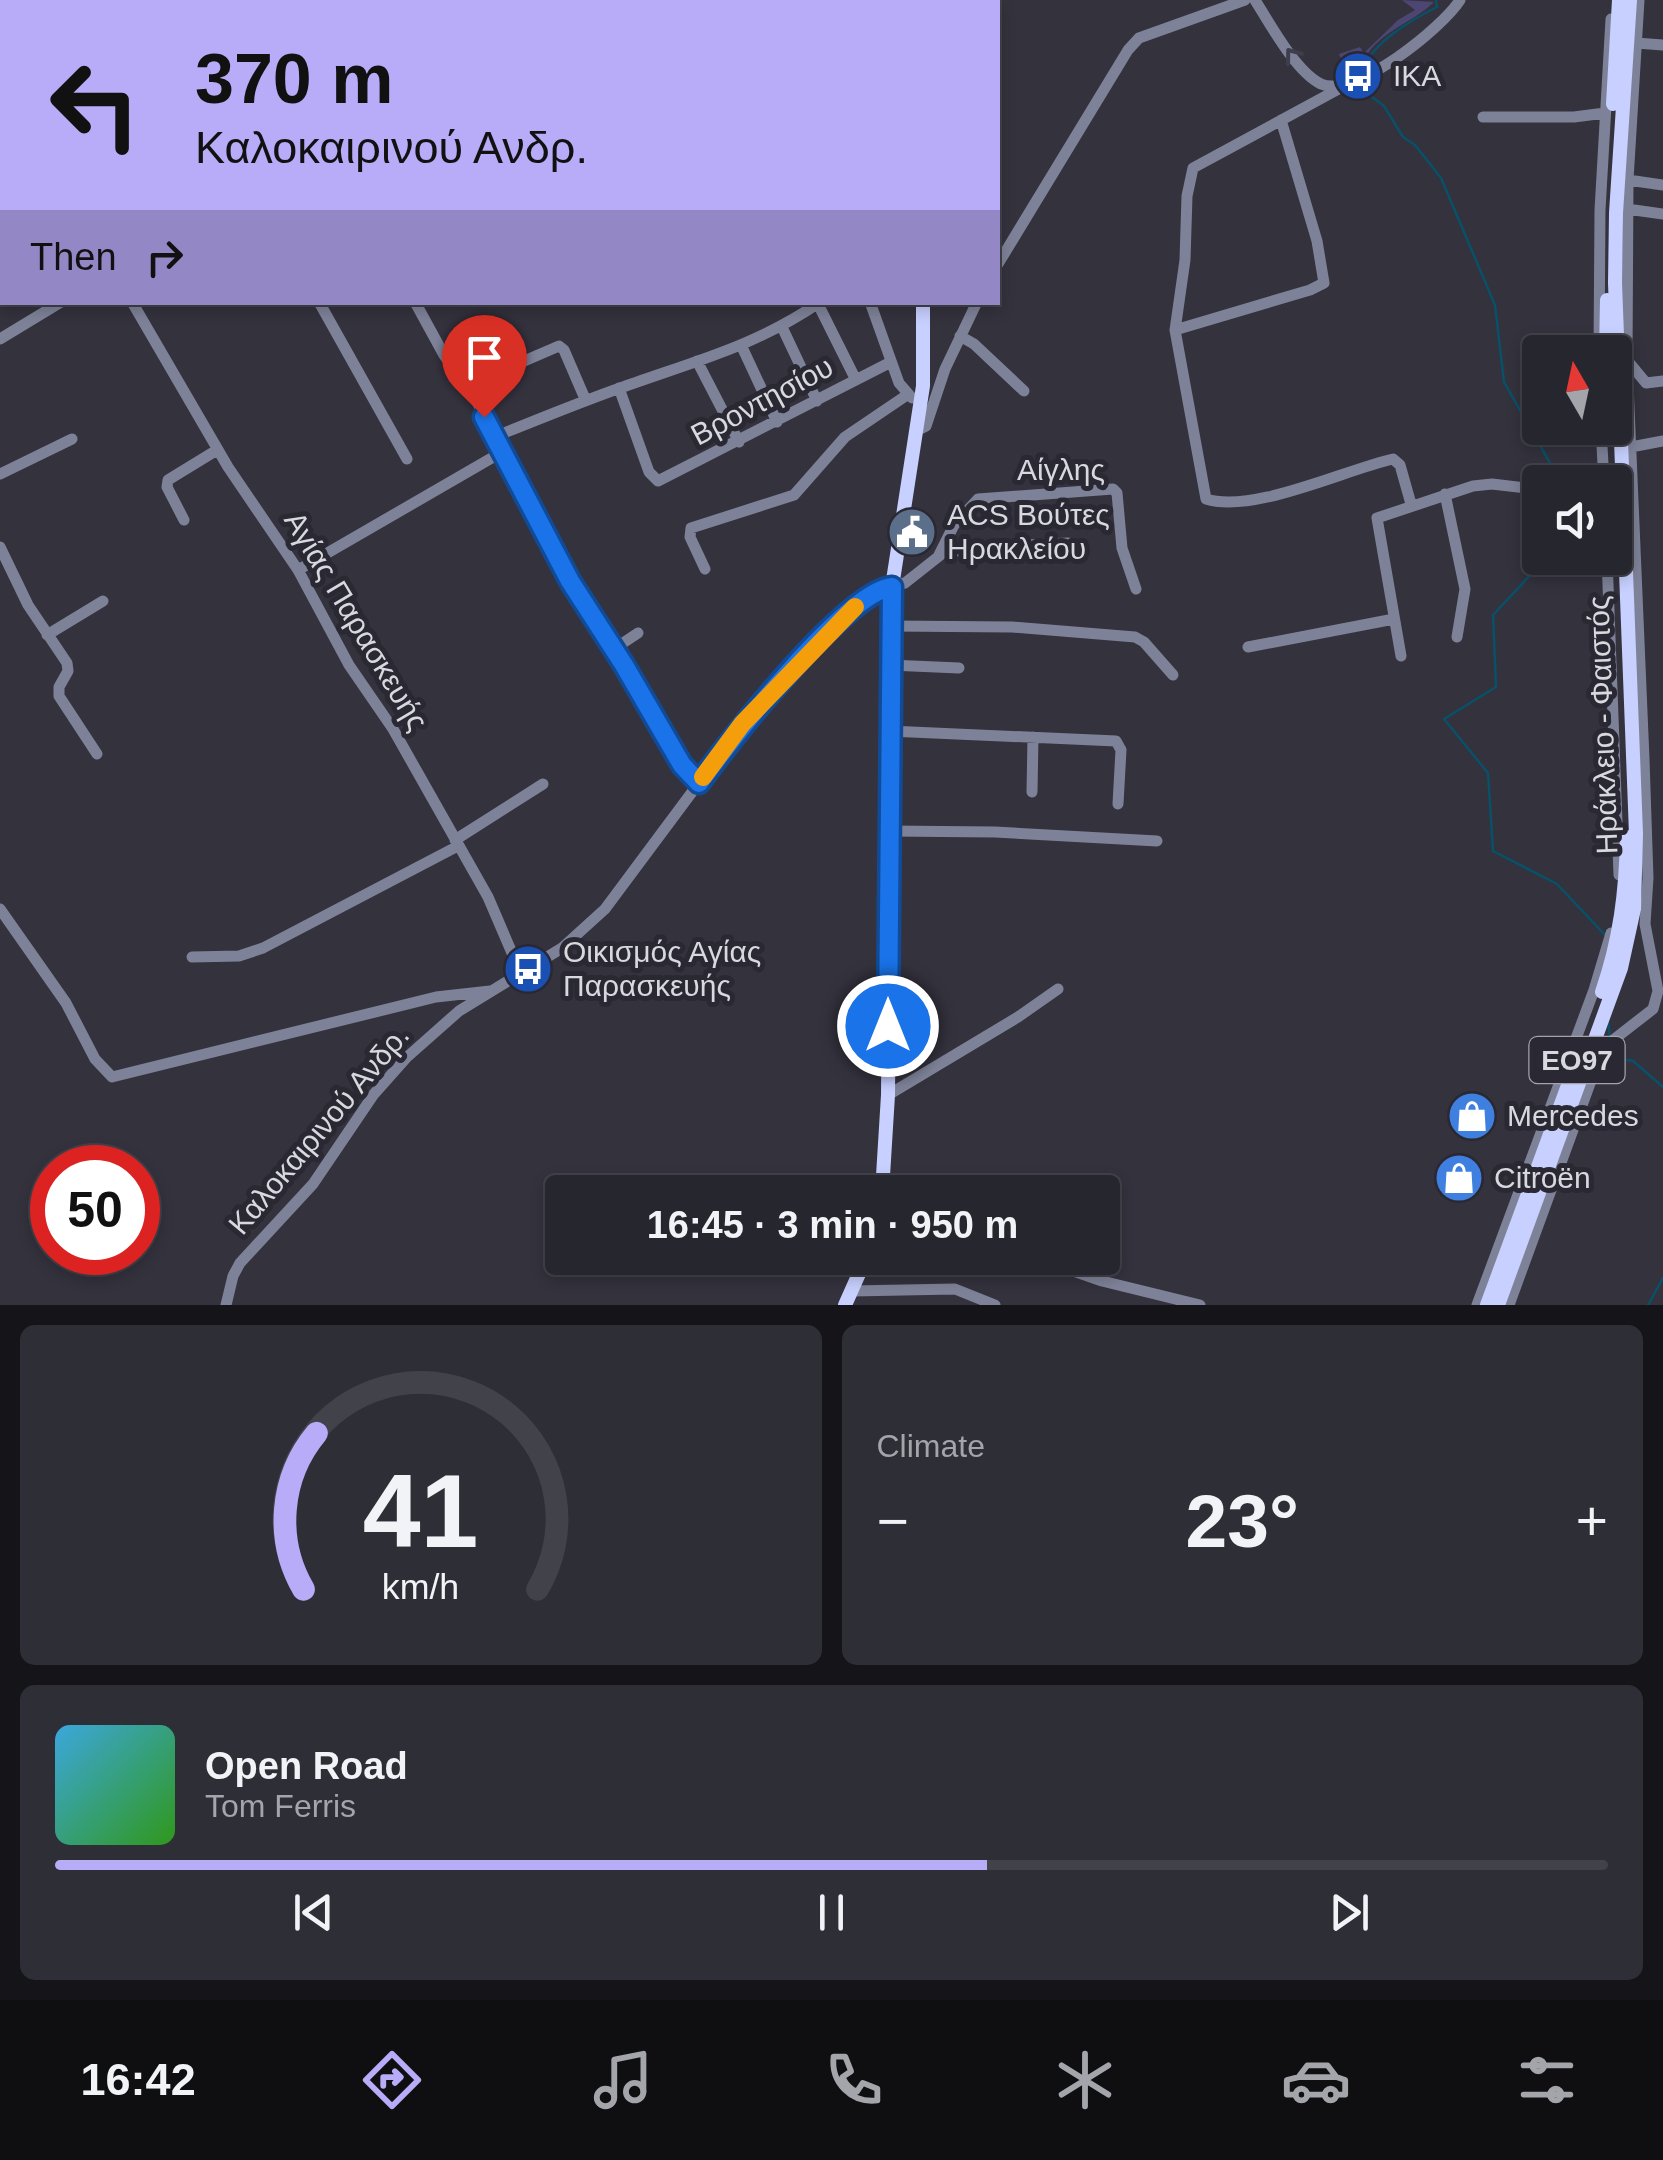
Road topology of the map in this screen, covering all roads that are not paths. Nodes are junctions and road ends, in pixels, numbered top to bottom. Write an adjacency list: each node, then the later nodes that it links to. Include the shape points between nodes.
1 (1244, 0): 18 (street, via 1139,38)
2 (1255, 0): 9 (street, one-way to 2, via 1326,86 1308,74)
3 (1460, 0): 9 (street, via 1437,28)
4 (1616, 0): 11 (street); 31 (main road)
5 (1630, 0): 10 (main road, Ηράκλειο - Φαιστός / ΕΟ97)
6 (1639, 0): 8 (street)
7 (1663, 45): 8 (street)
8 (1635, 48): 10 (main road); 14 (street)
9 (1357, 79): 13 (street)
10 (1624, 81): 32 (main road, Ηράκλειο - Φαιστός / ΕΟ97)
11 (1605, 113): 12 (street); 30 (street)
12 (1483, 117)
13 (1281, 120): 29 (street, via 1192,168); 29 (street, via 1324,283)
14 (1628, 180): 15 (street); 16 (street)
15 (1663, 185)
16 (1627, 209): 17 (street); 33 (street)
17 (1663, 214)
18 (1000, 261)
19 (55, 305): 35 (street)
20 (134, 305): 57 (street, Αγίας Παρασκευής)
21 (321, 305): 59 (street)
22 (417, 305): 42 (street)
23 (816, 305): 28 (street)
24 (820, 305): 40 (street)
25 (871, 305): 38 (street)
26 (923, 305): 48 (main road)
27 (976, 305): 34 (street)
28 (782, 328): 36 (street); 47 (street)
29 (1175, 330): 63 (street, via 1206,500 1257,499 1394,459)
30 (1601, 335)
31 (1602, 335)
32 (1617, 335)
33 (1627, 335)
34 (960, 336): 44 (street); 50 (street, via 926,426)
35 (0, 340)
36 (742, 347): 37 (street); 49 (street)
37 (697, 361): 43 (street); 54 (street)
38 (891, 362): 40 (street, Βροντησίου); 45 (street)
39 (1632, 366): 41 (street, via 1646,383)
40 (856, 380): 47 (street, Βροντησίου)
41 (1663, 381)
42 (466, 386): 46 (street, via 558,346); 51 (street)
43 (619, 388): 46 (street); 54 (street, Βροντησίου, via 655,480)
44 (1024, 391)
45 (907, 395): 48 (street); 68 (street, via 839,442 794,495 691,528)
46 (586, 401): 51 (street)
47 (817, 401): 49 (street, Βροντησίου)
48 (920, 405): 50 (main road)
49 (777, 422): 54 (street, Βροντησίου)
50 (916, 431): 72 (main road)
51 (494, 437): 58 (street)
52 (72, 439): 60 (street)
53 (1663, 441): 56 (street)
54 (738, 442)
55 (1619, 445): 94 (main road, Ηράκλειο - Φαιστός / ΕΟ97)
56 (1631, 447): 94 (street)
57 (217, 450): 64 (street, via 168,480); 69 (street, Αγίας Παρασκευής)
58 (502, 452): 69 (street); 81 (street, via 562,568)
59 (407, 459)
60 (0, 474)
61 (1522, 488): 62 (street, via 1479,485)
62 (1445, 494): 63 (street); 79 (street, via 1465,589)
63 (1411, 504): 75 (street, via 1376,520)
64 (184, 520)
65 (1068, 543): 67 (street)
66 (0, 547): 78 (street)
67 (939, 555): 72 (street, Καλοκαιρινού Ανδρ.); 73 (street, Αίγλης, via 978,499 1113,489 1125,565)
68 (705, 569)
69 (298, 570): 97 (street, Αγίας Παρασκευής)
70 (1608, 575): 91 (street)
71 (1616, 575): 94 (main road, Ηράκλειο - Φαιστός / ΕΟ97)
72 (892, 587): 76 (main road); 89 (street, Καλοκαιρινού Ανδρ., via 867,596 820,641 742,724)
73 (1136, 590)
74 (102, 602): 78 (street)
75 (1394, 619): 80 (street); 82 (street)
76 (890, 626): 83 (main road); 85 (street, via 1134,637)
77 (638, 633): 81 (street)
78 (47, 635): 88 (street, via 68,666 60,699)
79 (1457, 637)
80 (1248, 646)
81 (614, 649): 89 (street)
82 (1401, 656)
83 (889, 666): 84 (street); 86 (main road)
84 (959, 668)
85 (1173, 676)
86 (889, 731): 87 (street); 95 (main road)
87 (1034, 737): 92 (street); 93 (street, via 1118,742)
88 (97, 754)
89 (699, 783): 102 (street, Καλοκαιρινού Ανδρ., via 606,909)
90 (542, 784): 97 (street)
91 (1617, 785): 94 (street); 94 (street)
92 (1032, 792)
93 (1118, 804)
94 (1632, 808): 98 (street); 101 (main road, Ηράκλειο - Φαιστός / ΕΟ97, via 1634,908); 107 (main road, Ηράκλειο - Φαιστός / ΕΟ97, via 1620,938); 108 (street, via 1611,934)
95 (888, 831): 96 (street); 106 (main road)
96 (1157, 841)
97 (457, 843): 100 (street, via 263,948); 102 (street, Αγίας Παρασκευής)
98 (1646, 902): 101 (main road); 103 (street, via 1646,940)
99 (0, 909): 105 (street, via 112,1076 436,997)
100 (192, 957)
101 (1621, 968): 120 (main road, Ηράκλειο - Φαιστός / ΕΟ97)
102 (520, 974): 105 (street, Καλοκαιρινού Ανδρ.)
103 (1660, 975): 121 (street, via 1652,1009 1613,1040 1595,1071)
104 (1058, 989): 106 (street)
105 (494, 991): 114 (street, Καλοκαιρινού Ανδρ., via 460,1011 387,1078 313,1184 240,1263)
106 (888, 1095): 109 (main road)
107 (1562, 1100): 108 (main road); 119 (main road, Ηράκλειο - Φαιστός / ΕΟ97)
108 (1544, 1120): 118 (street)
109 (883, 1175)
110 (859, 1275): 112 (main road)
111 (1085, 1275): 113 (street)
112 (852, 1290): 115 (main road); 116 (street, via 958,1289)
113 (1169, 1301): 117 (street)
114 (226, 1305)
115 (845, 1305)
116 (995, 1305)
117 (1200, 1305)
118 (1477, 1305)
119 (1487, 1305)
120 (1498, 1305)
121 (1509, 1305)

